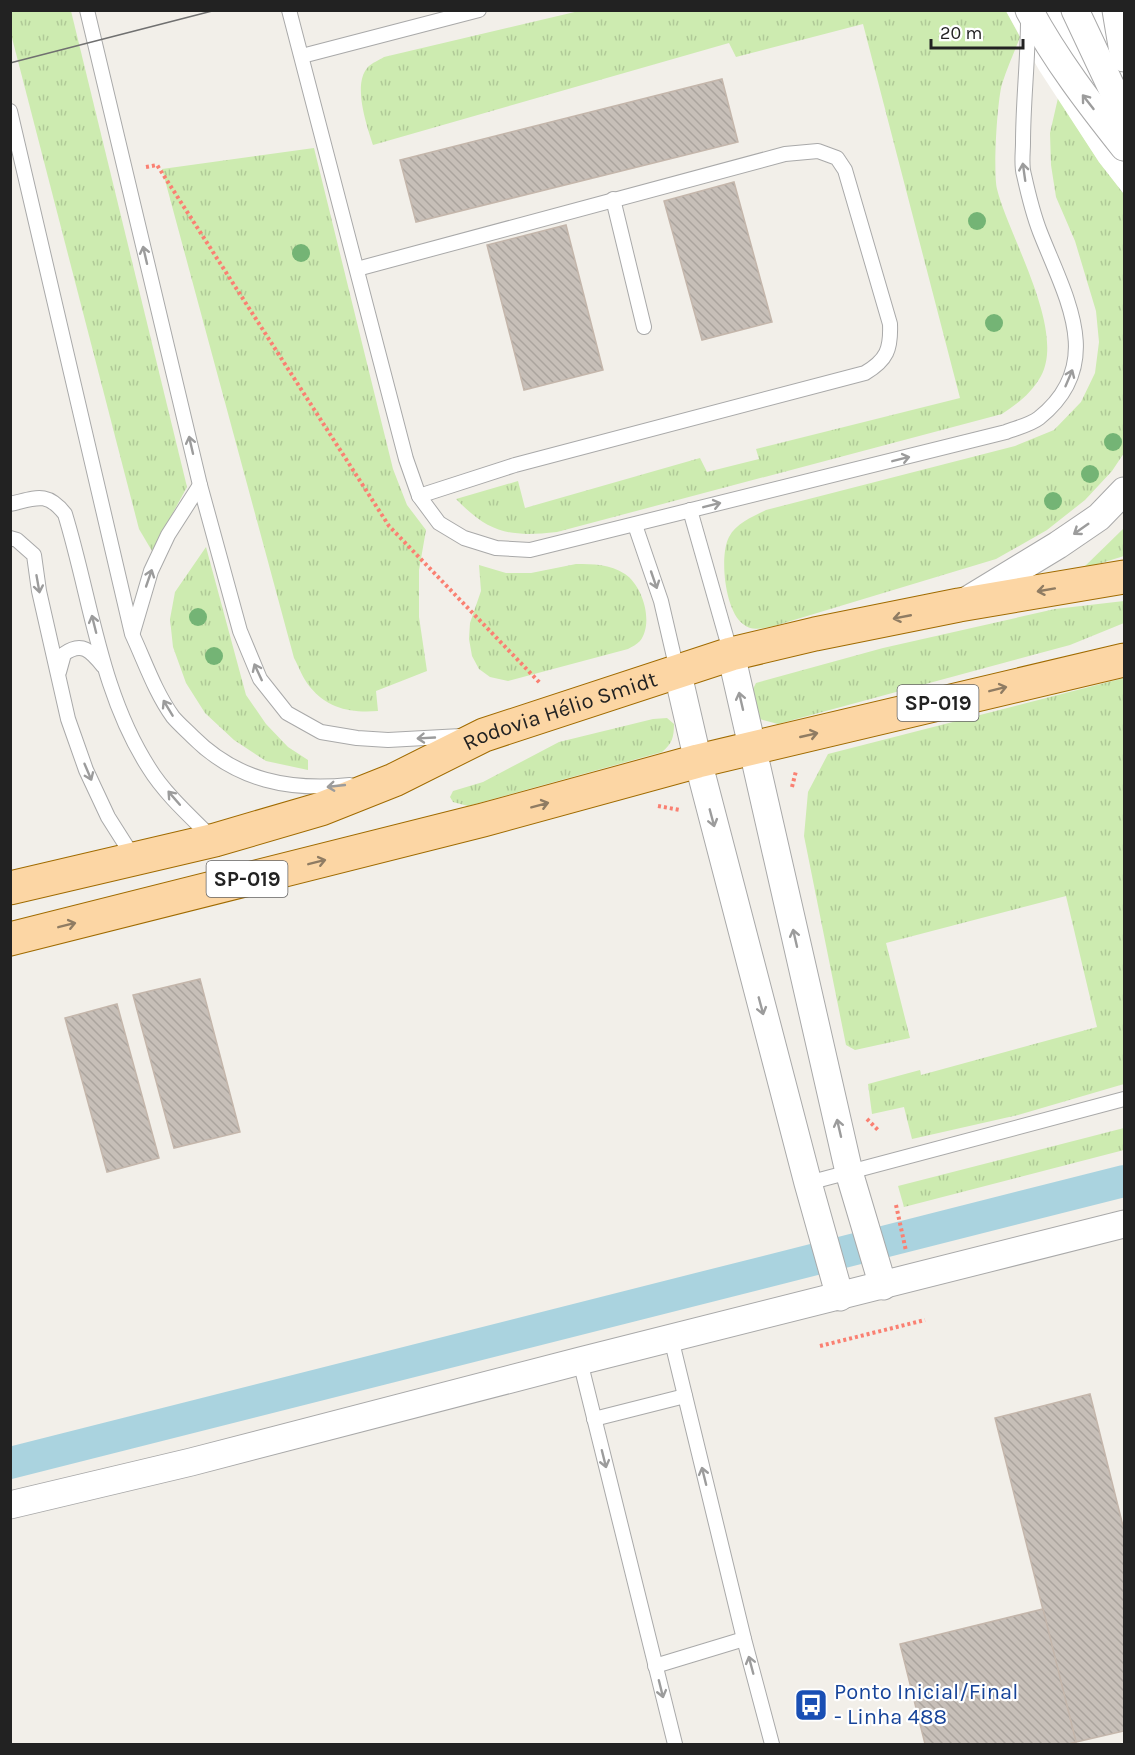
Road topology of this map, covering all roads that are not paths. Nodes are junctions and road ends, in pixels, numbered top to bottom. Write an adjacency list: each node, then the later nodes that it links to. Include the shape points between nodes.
1 (87, 10): 15 (lane, one-way to 1)
2 (289, 10): 7 (lane)
3 (479, 10): 7 (lane)
4 (1029, 10): 11 (street, one-way to 4, via 1083,96); 19 (lane, one-way to 4, via 1005,432 1037,419 1061,396 1073,371 1077,340 1072,309 1039,228 1023,172)
5 (1075, 10): 10 (street)
6 (1116, 10): 8 (street)
7 (302, 56): 13 (lane)
8 (1125, 58)
9 (10, 111): 24 (lane)
10 (1125, 114)
11 (1125, 147)
12 (613, 199): 13 (lane); 14 (lane); 17 (lane, via 785,154 818,151 837,158 846,170 890,324 887,353 880,364 865,373 515,465)
13 (357, 269): 17 (lane)
14 (644, 327)
15 (200, 485): 24 (lane, one-way to 15, via 168,535); 30 (lane, one-way to 15, via 357,738 321,732 287,713 261,679 240,631)
16 (1125, 491): 23 (street, one-way to 23, via 1099,517)
17 (419, 496): 20 (lane, via 439,523 464,538 496,548 530,550)
18 (10, 504): 27 (lane, one-way to 18, via 65,514 56,503 41,497)
19 (690, 510): 20 (lane); 25 (lane)
20 (635, 525): 28 (lane, one-way to 28, via 661,601)
21 (10, 538): 29 (lane, one-way to 29, via 34,555)
22 (1125, 577): 23 (main road, Rodovia Hélio Smidt / SP-019, one-way to 23)
23 (959, 605): 25 (main road, Rodovia Hélio Smidt / SP-019, one-way to 25)
24 (132, 634): 33 (lane, one-way to 24, via 319,788 285,784 249,775 209,753 174,718)
25 (731, 654): 28 (main road, Rodovia Hélio Smidt / SP-019); 31 (street, one-way to 25)
26 (1125, 660): 31 (main road, SP-019, one-way to 26)
27 (105, 668): 29 (lane, via 85,648 72,648 64,654); 34 (lane, one-way to 27, via 150,771 127,731)
28 (677, 670): 30 (main road, Rodovia Hélio Smidt / SP-019); 32 (street)
29 (58, 677): 35 (lane, one-way to 35, via 86,770 108,817)
30 (484, 735): 33 (main road, Rodovia Hélio Smidt / SP-019)
31 (752, 748): 32 (main road, SP-019); 39 (street, one-way to 31)
32 (698, 761): 37 (main road, SP-019, one-way to 32, via 483,820); 40 (street, one-way to 40)
33 (394, 780): 34 (main road, Rodovia Hélio Smidt / SP-019, via 321,809)
34 (215, 840): 35 (main road, Rodovia Hélio Smidt / SP-019)
35 (135, 860): 36 (main road, Rodovia Hélio Smidt / SP-019)
36 (10, 888)
37 (10, 939)
38 (1125, 1099): 39 (lane)
39 (849, 1172): 40 (lane); 42 (street)
40 (808, 1183): 43 (street)
41 (1125, 1224): 42 (street)
42 (883, 1286): 43 (street)
43 (840, 1297): 44 (street)
44 (671, 1338): 45 (street); 46 (lane)
45 (580, 1361): 47 (lane); 48 (street)
46 (685, 1396): 47 (lane); 49 (lane, one-way to 46)
47 (594, 1419): 50 (lane, one-way to 50)
48 (10, 1505)
49 (744, 1639): 50 (lane); 52 (lane, one-way to 49)
50 (655, 1666): 51 (lane, one-way to 51)
51 (675, 1744)
52 (772, 1744)

